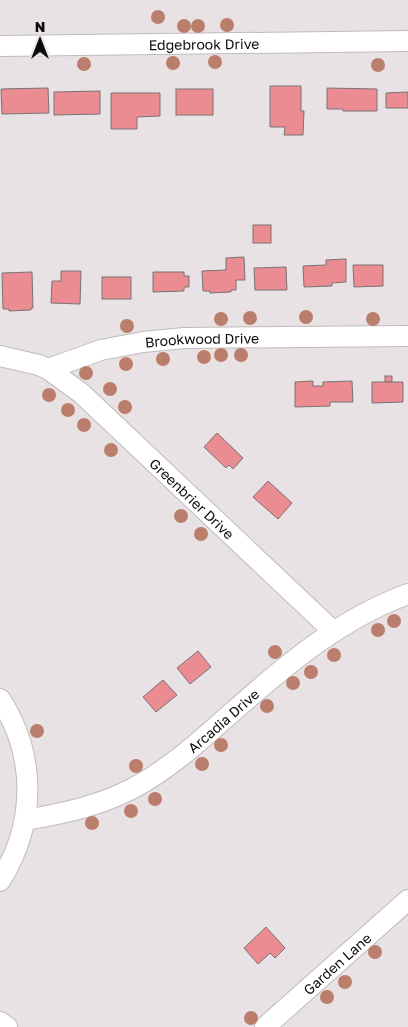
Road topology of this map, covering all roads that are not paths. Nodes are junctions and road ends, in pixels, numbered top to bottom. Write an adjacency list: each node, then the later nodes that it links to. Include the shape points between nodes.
1 (408, 41): 2 (street, Edgebrook Drive)
2 (0, 46)
3 (408, 336): 5 (street, Brookwood Drive, via 184,338 101,350)
4 (0, 356): 5 (street)
5 (48, 369): 7 (street, Greenbrier Drive, via 81,392)
6 (408, 594): 7 (street, Arcadia Drive)
7 (333, 631): 9 (street, Arcadia Drive, via 267,681 166,769 93,805)
8 (0, 699): 9 (street, via 20,738 27,770)
9 (25, 820): 10 (street, via 17,849)
10 (0, 882)
11 (408, 900): 13 (street, Garden Lane)
12 (0, 1022): 14 (street)
13 (279, 1023)
14 (7, 1027)

